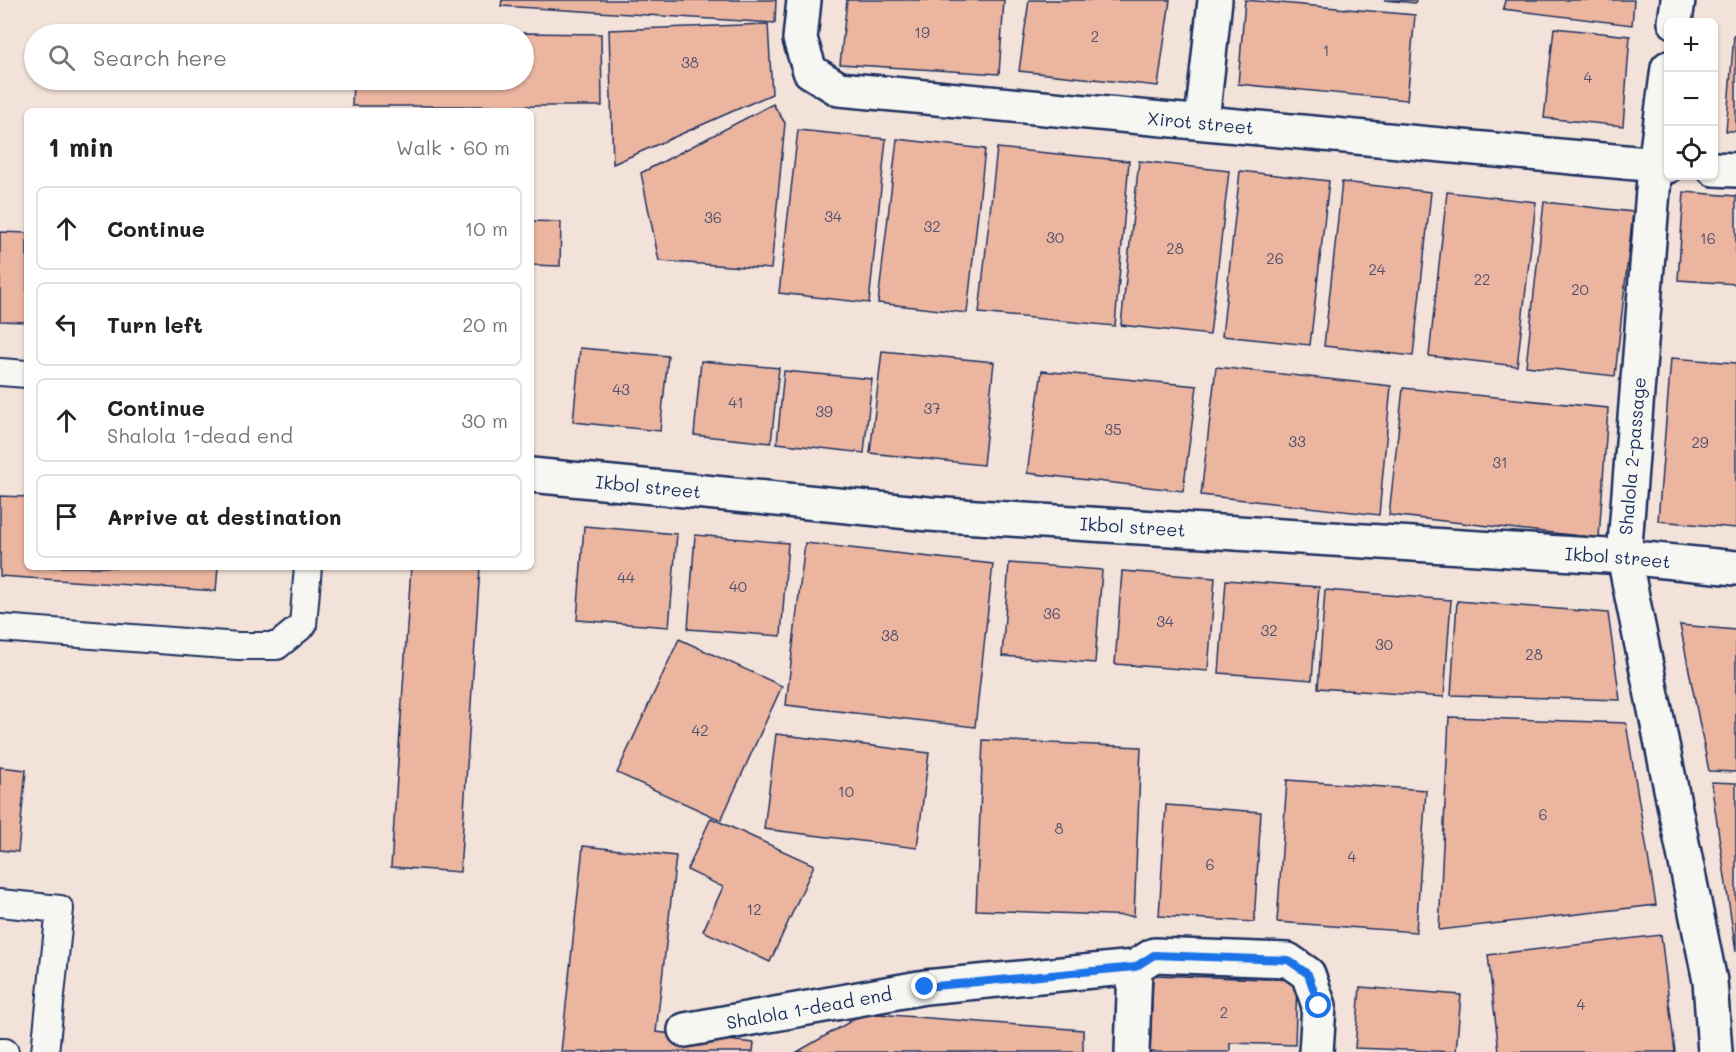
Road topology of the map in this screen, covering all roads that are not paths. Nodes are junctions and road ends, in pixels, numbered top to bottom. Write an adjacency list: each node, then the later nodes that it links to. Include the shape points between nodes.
1 (804, 0): 6 (street, Xirot street, via 800,39 810,71 838,89)
2 (1215, 0): 6 (street)
3 (1678, 0): 4 (street)
4 (1676, 18)
5 (1668, 72): 7 (street, Shalola 2-passage)
6 (1202, 121): 7 (street, Xirot street)
7 (1662, 165): 13 (street, Shalola 2-passage)
8 (1718, 169): 9 (street)
9 (1736, 170)
10 (0, 372): 11 (lane)
11 (24, 374)
12 (534, 475): 13 (street, Ikbol street, via 929,514)
13 (1624, 557): 14 (street, Ikbol street); 19 (street, Shalola 2-passage)
14 (1736, 568)
15 (308, 570): 16 (lane, via 303,625 277,646)
16 (0, 628)
17 (0, 903): 23 (lane, via 60,909)
18 (1135, 967): 20 (street, Shalola 1-dead end, via 925,987); 24 (street); 25 (street, Shalola 1-dead end, via 1154,955 1288,960 1308,974 1319,1006)
19 (1723, 982): 26 (street, Shalola 2-passage)
20 (685, 1030)
21 (0, 1052): 22 (lane)
22 (5, 1052)
23 (45, 1052)
24 (1132, 1052)
25 (1316, 1052)
26 (1715, 1052)

